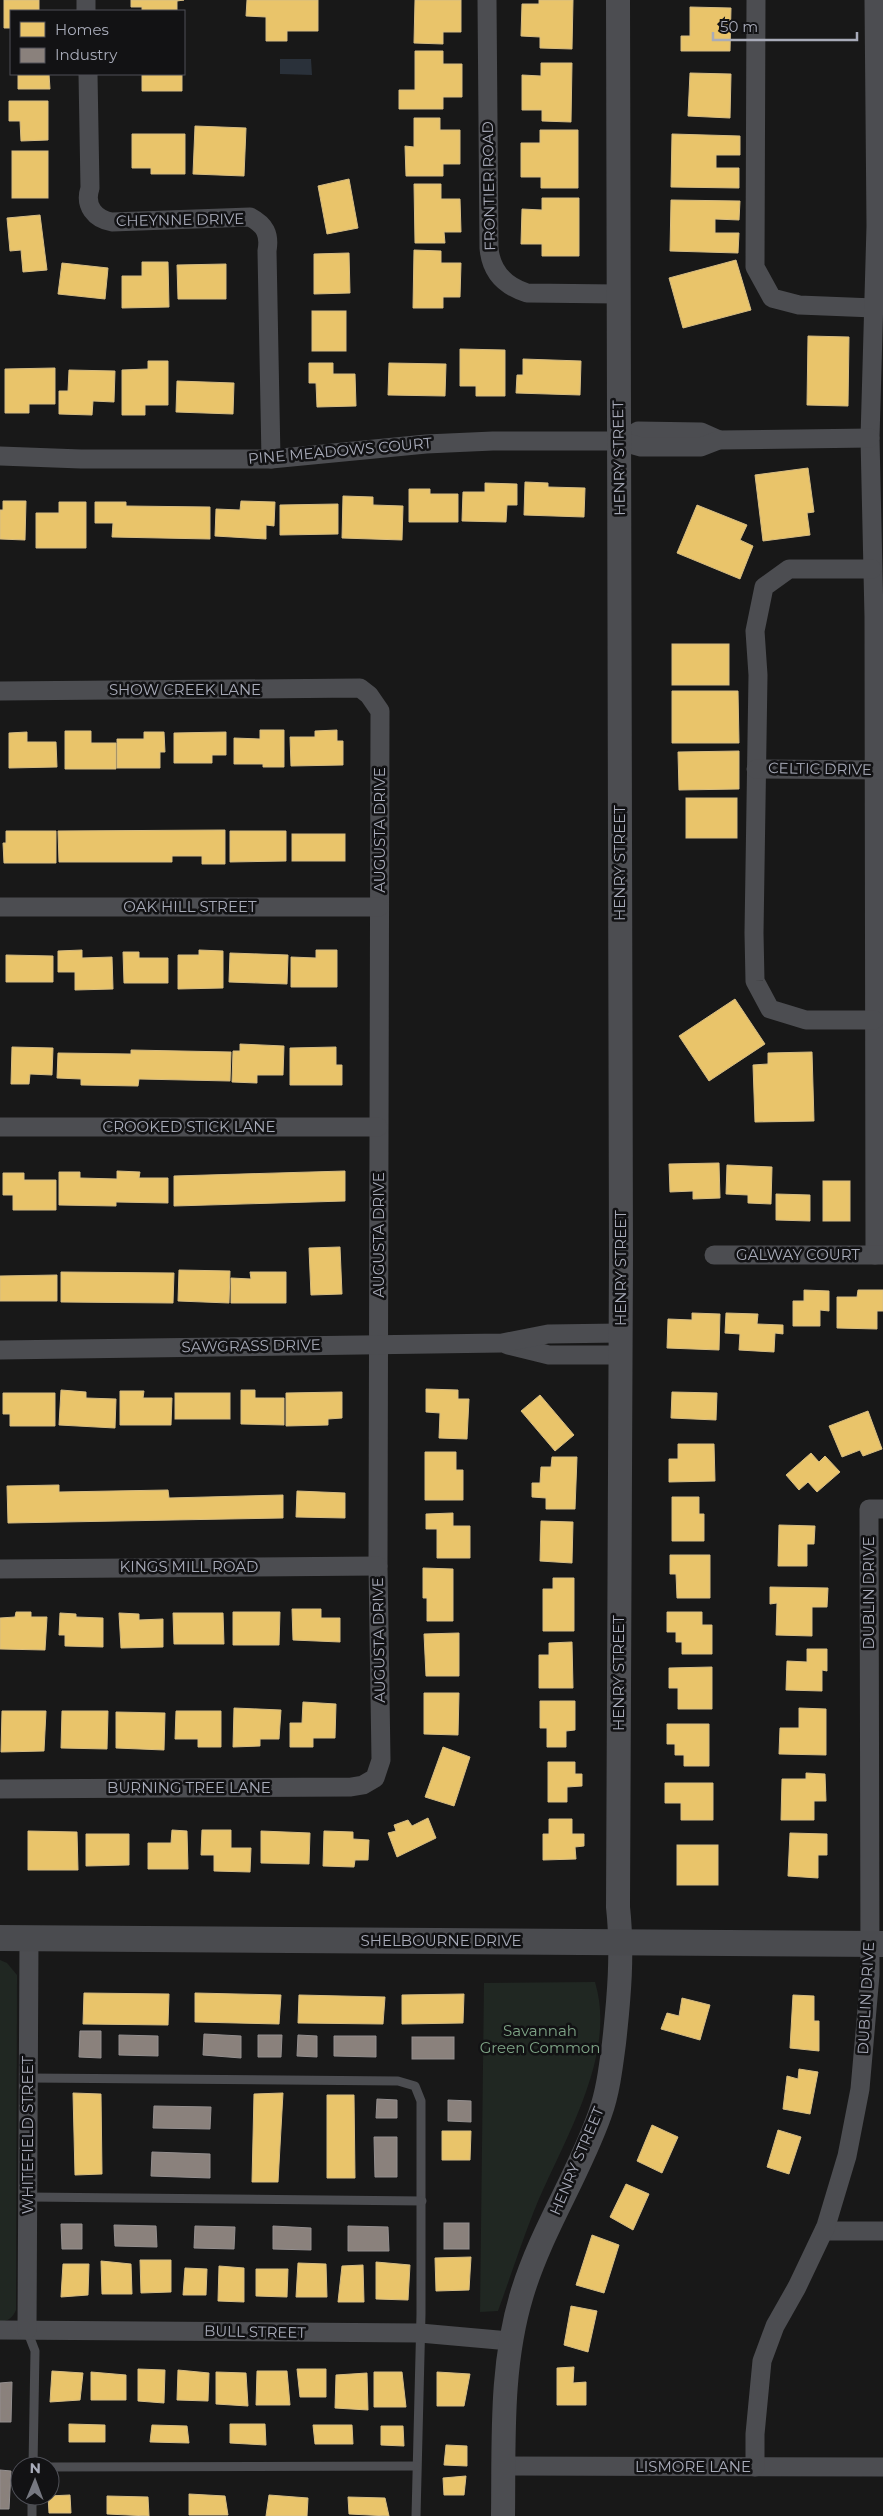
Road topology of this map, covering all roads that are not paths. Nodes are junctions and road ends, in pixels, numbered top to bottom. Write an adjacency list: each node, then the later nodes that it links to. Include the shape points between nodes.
1 (487, 0): 7 (street, FRONTIER ROAD, via 489,248 493,268 503,281 527,293)
2 (618, 0): 7 (street, HENRY STREET)
3 (756, 0): 8 (street, via 755,267 772,298 799,305)
4 (874, 0): 6 (street)
5 (88, 75): 12 (street, CHEYNNE DRIVE, via 88,194 94,214 112,222 250,218 260,222 266,230 269,241 267,333)
6 (879, 226): 8 (street)
7 (618, 294): 10 (street, HENRY STREET)
8 (874, 308): 9 (street)
9 (870, 438): 10 (street, PINE MEADOWS COURT, via 719,440 701,447 641,447); 13 (street)
10 (620, 441): 12 (street, PINE MEADOWS COURT, via 436,444); 27 (street, HENRY STREET)
11 (0, 456): 12 (street, PINE MEADOWS COURT)
12 (272, 459)
13 (872, 569): 14 (street); 17 (street, via 788,569 764,587 755,631 758,675)
14 (879, 617): 18 (street)
15 (0, 691): 16 (street, SHOW CREEK LANE, via 360,688)
16 (369, 695): 20 (street, AUGUSTA DRIVE, via 380,711)
17 (756, 769): 18 (street, CELTIC DRIVE); 21 (street, via 755,981 770,1010 806,1020)
18 (878, 770): 21 (street)
19 (0, 907): 20 (street, OAK HILL STREET)
20 (379, 907): 23 (street, AUGUSTA DRIVE)
21 (874, 1020): 25 (street)
22 (0, 1127): 23 (street, CROOKED STICK LANE)
23 (378, 1127): 26 (street, AUGUSTA DRIVE)
24 (714, 1255): 25 (street, GALWAY COURT)
25 (879, 1255)
26 (379, 1344): 27 (street, SAWGRASS DRIVE, via 502,1343 549,1355); 28 (street, SAWGRASS DRIVE); 30 (street, AUGUSTA DRIVE)
27 (620, 1344): 36 (street, HENRY STREET, via 618,1907)
28 (0, 1350)
29 (876, 1509): 37 (street, DUBLIN DRIVE)
30 (378, 1566): 31 (street, KINGS MILL ROAD); 32 (street, AUGUSTA DRIVE, via 381,1760)
31 (0, 1569)
32 (376, 1778): 33 (street, BURNING TREE LANE, via 364,1785 350,1787)
33 (0, 1789)
34 (0, 1938): 35 (main road, SHELBOURNE DRIVE)
35 (29, 1940): 36 (main road, SHELBOURNE DRIVE); 38 (street, WHITEFIELD STREET)
36 (622, 1941): 37 (main road, SHELBOURNE DRIVE); 46 (street, HENRY STREET, via 611,2066 600,2113 531,2266)
37 (876, 1944): 41 (street, DUBLIN DRIVE, via 860,2089 846,2156)
38 (28, 2078): 39 (street, WHITEFIELD STREET); 40 (lane, via 398,2082 414,2086 421,2101)
39 (28, 2197): 40 (lane); 44 (street, WHITEFIELD STREET)
40 (422, 2201): 45 (lane)
41 (824, 2231): 42 (street); 51 (street, DUBLIN DRIVE, via 775,2326 762,2361)
42 (883, 2231)
43 (0, 2330): 44 (street, BULL STREET)
44 (27, 2330): 45 (street, BULL STREET); 47 (lane, via 35,2351)
45 (420, 2333): 46 (street, BULL STREET); 49 (lane)
46 (510, 2341): 50 (street, HENRY STREET)
47 (33, 2456)
48 (60, 2466): 49 (lane)
49 (416, 2466): 53 (lane)
50 (504, 2466): 51 (street, LISMORE LANE); 54 (street, HENRY STREET)
51 (755, 2467): 52 (street, LISMORE LANE)
52 (883, 2467)
53 (416, 2516)
54 (503, 2516)

